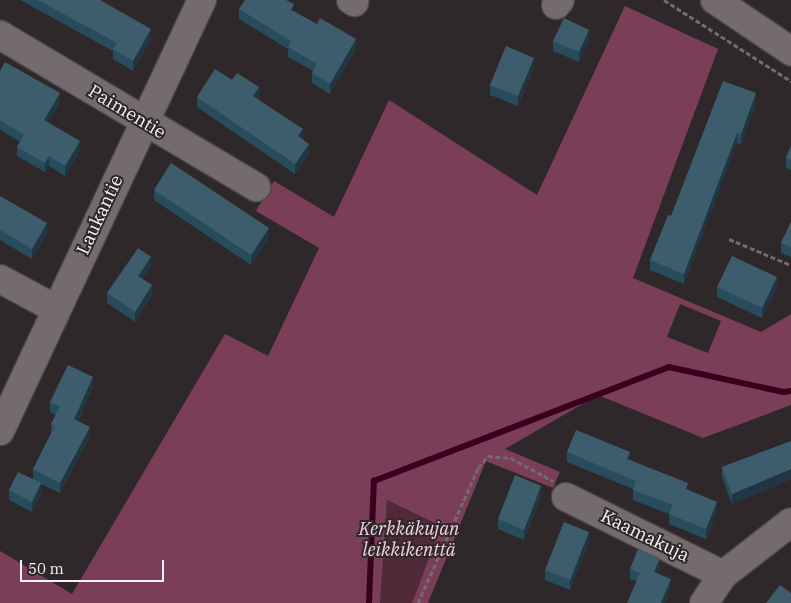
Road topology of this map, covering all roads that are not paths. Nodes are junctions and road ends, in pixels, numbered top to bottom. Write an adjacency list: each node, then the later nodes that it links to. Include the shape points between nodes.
1 (202, 0): 5 (street, Laukantie)
2 (714, 0): 4 (street)
3 (0, 35): 5 (street, Paimentie)
4 (791, 50)
5 (143, 123): 6 (street, Paimentie); 8 (street, Laukantie)
6 (256, 187)
7 (0, 279): 8 (street)
8 (56, 309): 9 (street, Laukantie)
9 (0, 431)
10 (566, 496): 12 (street, Kaamakuja)
11 (791, 522): 12 (street)
12 (723, 575): 13 (street)
13 (704, 603)

